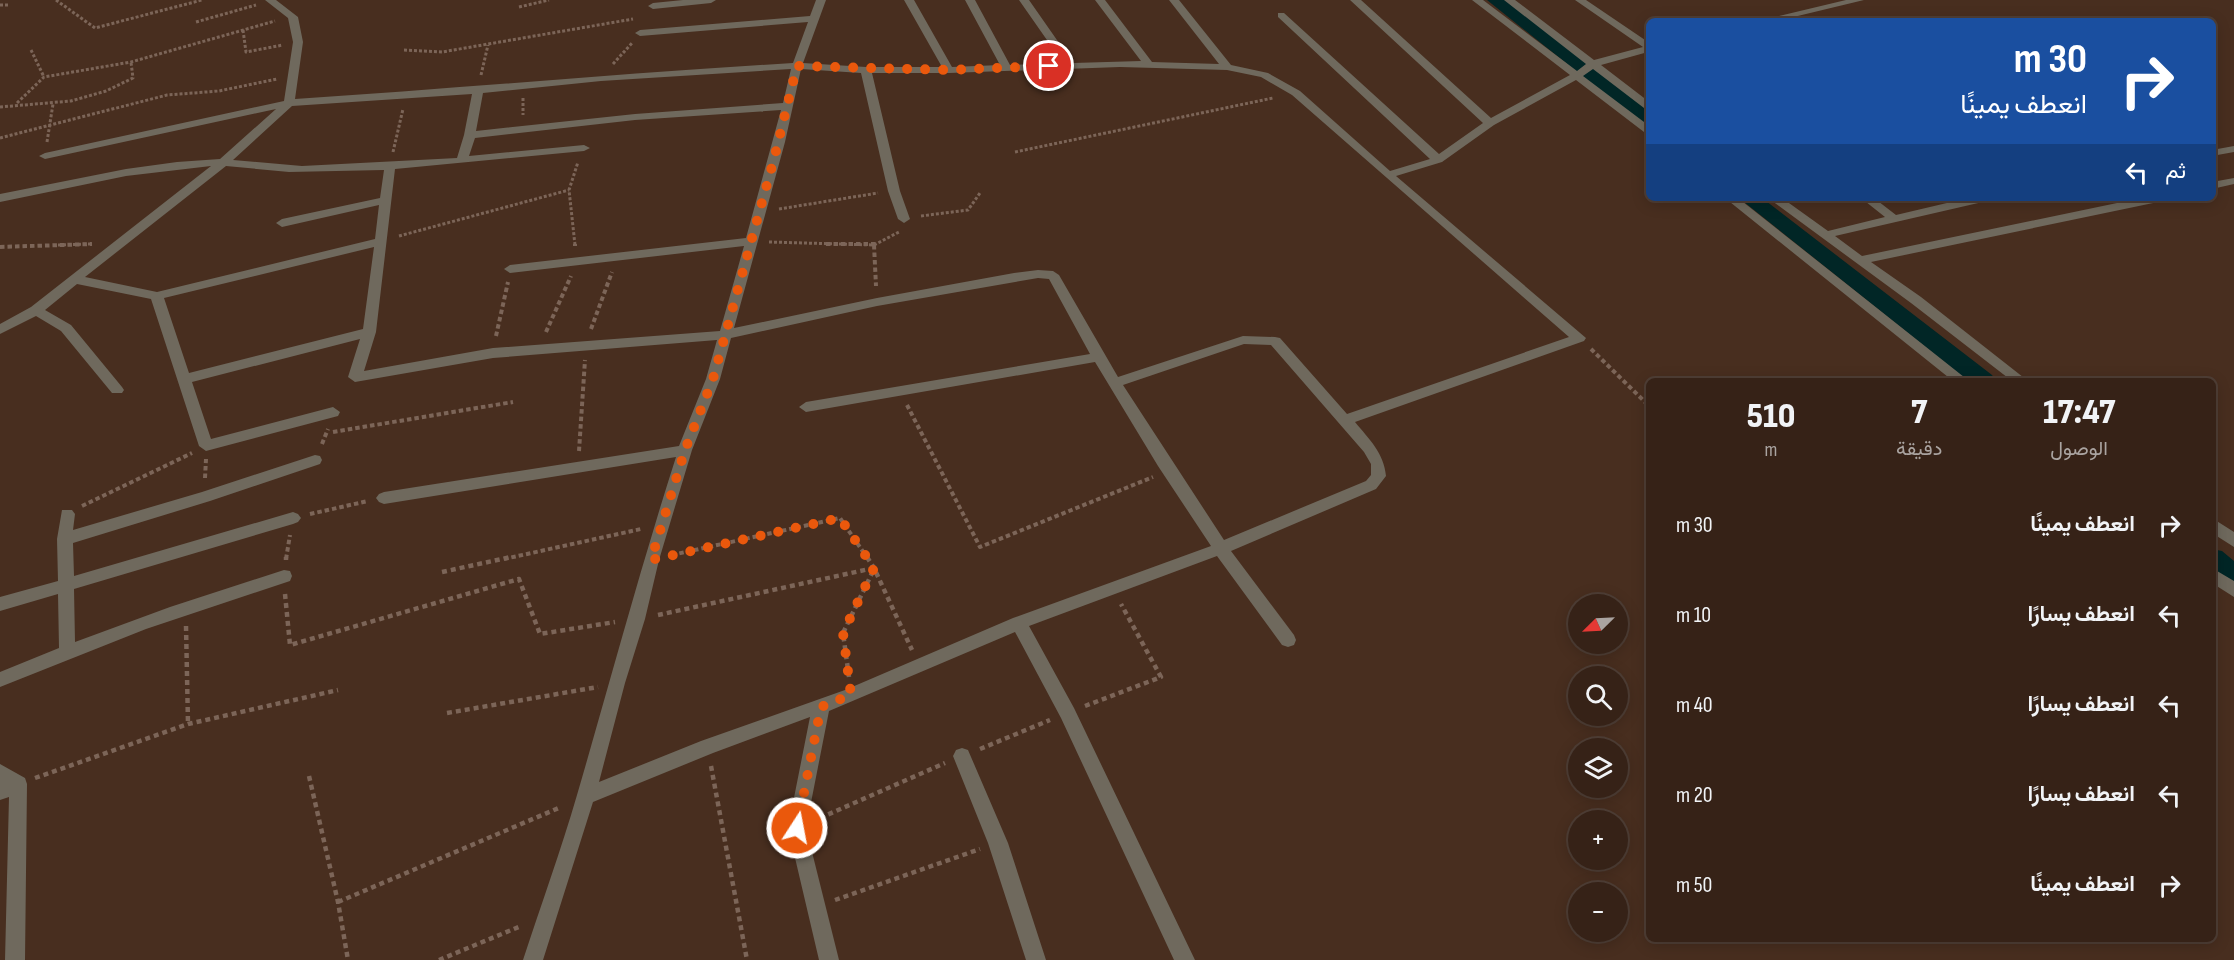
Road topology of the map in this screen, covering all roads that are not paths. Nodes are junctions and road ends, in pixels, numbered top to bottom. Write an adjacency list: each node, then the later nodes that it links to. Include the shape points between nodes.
1 (711, 0): 14 (street)
2 (821, 0): 17 (street)
3 (909, 0): 28 (street)
4 (970, 0): 26 (street)
5 (1024, 0): 23 (street)
6 (1100, 0): 21 (street)
7 (1174, 0): 25 (street)
8 (1355, 0): 34 (street)
9 (1477, 0): 29 (street)
10 (1509, 0): 22 (street)
11 (1580, 0): 19 (street)
12 (1859, 0): 16 (street)
13 (271, 1): 31 (street, via 293,16 298,42)
14 (653, 6)
15 (1281, 15): 41 (street)
16 (1777, 18)
17 (813, 19): 18 (street); 24 (street)
18 (640, 33)
19 (1646, 47)
20 (1646, 49): 22 (street)
21 (1148, 64): 23 (street); 25 (street)
22 (1592, 64): 29 (street); 32 (street)
23 (1070, 65): 26 (street)
24 (797, 66): 27 (street); 30 (street); 33 (street)
25 (1227, 67): 45 (street, via 1264,75 1296,93)
26 (1007, 68): 28 (street)
27 (866, 70): 28 (street); 56 (street)
28 (949, 70)
29 (1578, 75): 34 (street); 35 (street)
30 (478, 90): 31 (street); 36 (street)
31 (289, 103): 40 (street); 42 (street)
32 (1646, 104)
33 (787, 106): 36 (street); 60 (street)
34 (1490, 123): 41 (street)
35 (1646, 128)
36 (470, 135): 43 (street)
37 (584, 148): 43 (street)
38 (2234, 148): 39 (street)
39 (2216, 152)
40 (45, 156)
41 (1438, 160): 45 (street)
42 (225, 161): 44 (street, via 301,170); 48 (street, via 118,174); 63 (street)
43 (462, 161): 44 (street)
44 (390, 166): 49 (street)
45 (1388, 175): 77 (street, via 1579,338)
46 (2233, 181): 47 (street)
47 (2216, 185)
48 (0, 198)
49 (387, 200): 57 (street); 59 (street)
50 (1735, 201): 70 (street)
51 (1778, 201): 58 (street)
52 (1871, 201): 55 (street)
53 (1970, 201): 55 (street)
54 (2144, 201): 61 (street)
55 (1893, 218): 58 (street)
56 (904, 219)
57 (282, 223)
58 (1825, 235): 61 (street)
59 (382, 241): 64 (street); 67 (street)
60 (751, 241): 62 (street); 68 (street)
61 (1860, 260): 71 (street)
62 (510, 270)
63 (75, 279): 64 (street); 65 (street)
64 (157, 296): 72 (street)
65 (36, 310): 66 (street); 74 (street, via 66,328)
66 (0, 330)
67 (369, 332): 68 (street, via 356,377 493,353); 72 (street)
68 (724, 335): 69 (street, via 877,302 1038,274 1053,275); 78 (street, via 713,379)
69 (1098, 357): 73 (street); 75 (street)
70 (1958, 378)
71 (2017, 378)
72 (183, 379): 76 (street, via 206,447)
73 (1115, 383): 77 (street, via 1243,340 1275,341); 86 (street)
74 (117, 390)
75 (806, 406)
76 (333, 412)
77 (1345, 420): 86 (street, via 1370,450 1378,464 1379,477 1371,485)
78 (685, 450): 80 (street); 100 (street)
79 (315, 460): 84 (street)
80 (384, 498)
81 (66, 514): 84 (street)
82 (293, 518): 89 (street)
83 (2216, 527): 85 (street)
84 (65, 539): 89 (street)
85 (2234, 541)
86 (1222, 548): 92 (street); 93 (street)
87 (284, 576): 94 (street, via 186,606)
88 (2216, 577): 90 (street)
89 (66, 585): 91 (street); 94 (street)
90 (2234, 590)
91 (0, 604)
92 (1020, 623): 96 (street); 105 (street, via 1068,713)
93 (1288, 640)
94 (67, 651): 95 (street)
95 (0, 680)
96 (821, 707): 100 (street); 103 (street, via 797,828)
97 (962, 756): 104 (street, via 998,843)
98 (0, 772): 99 (street)
99 (9, 788): 101 (street)
100 (586, 796): 102 (street)
101 (15, 960)
102 (533, 960)
103 (829, 960)
104 (1036, 960)
105 (1185, 960)

